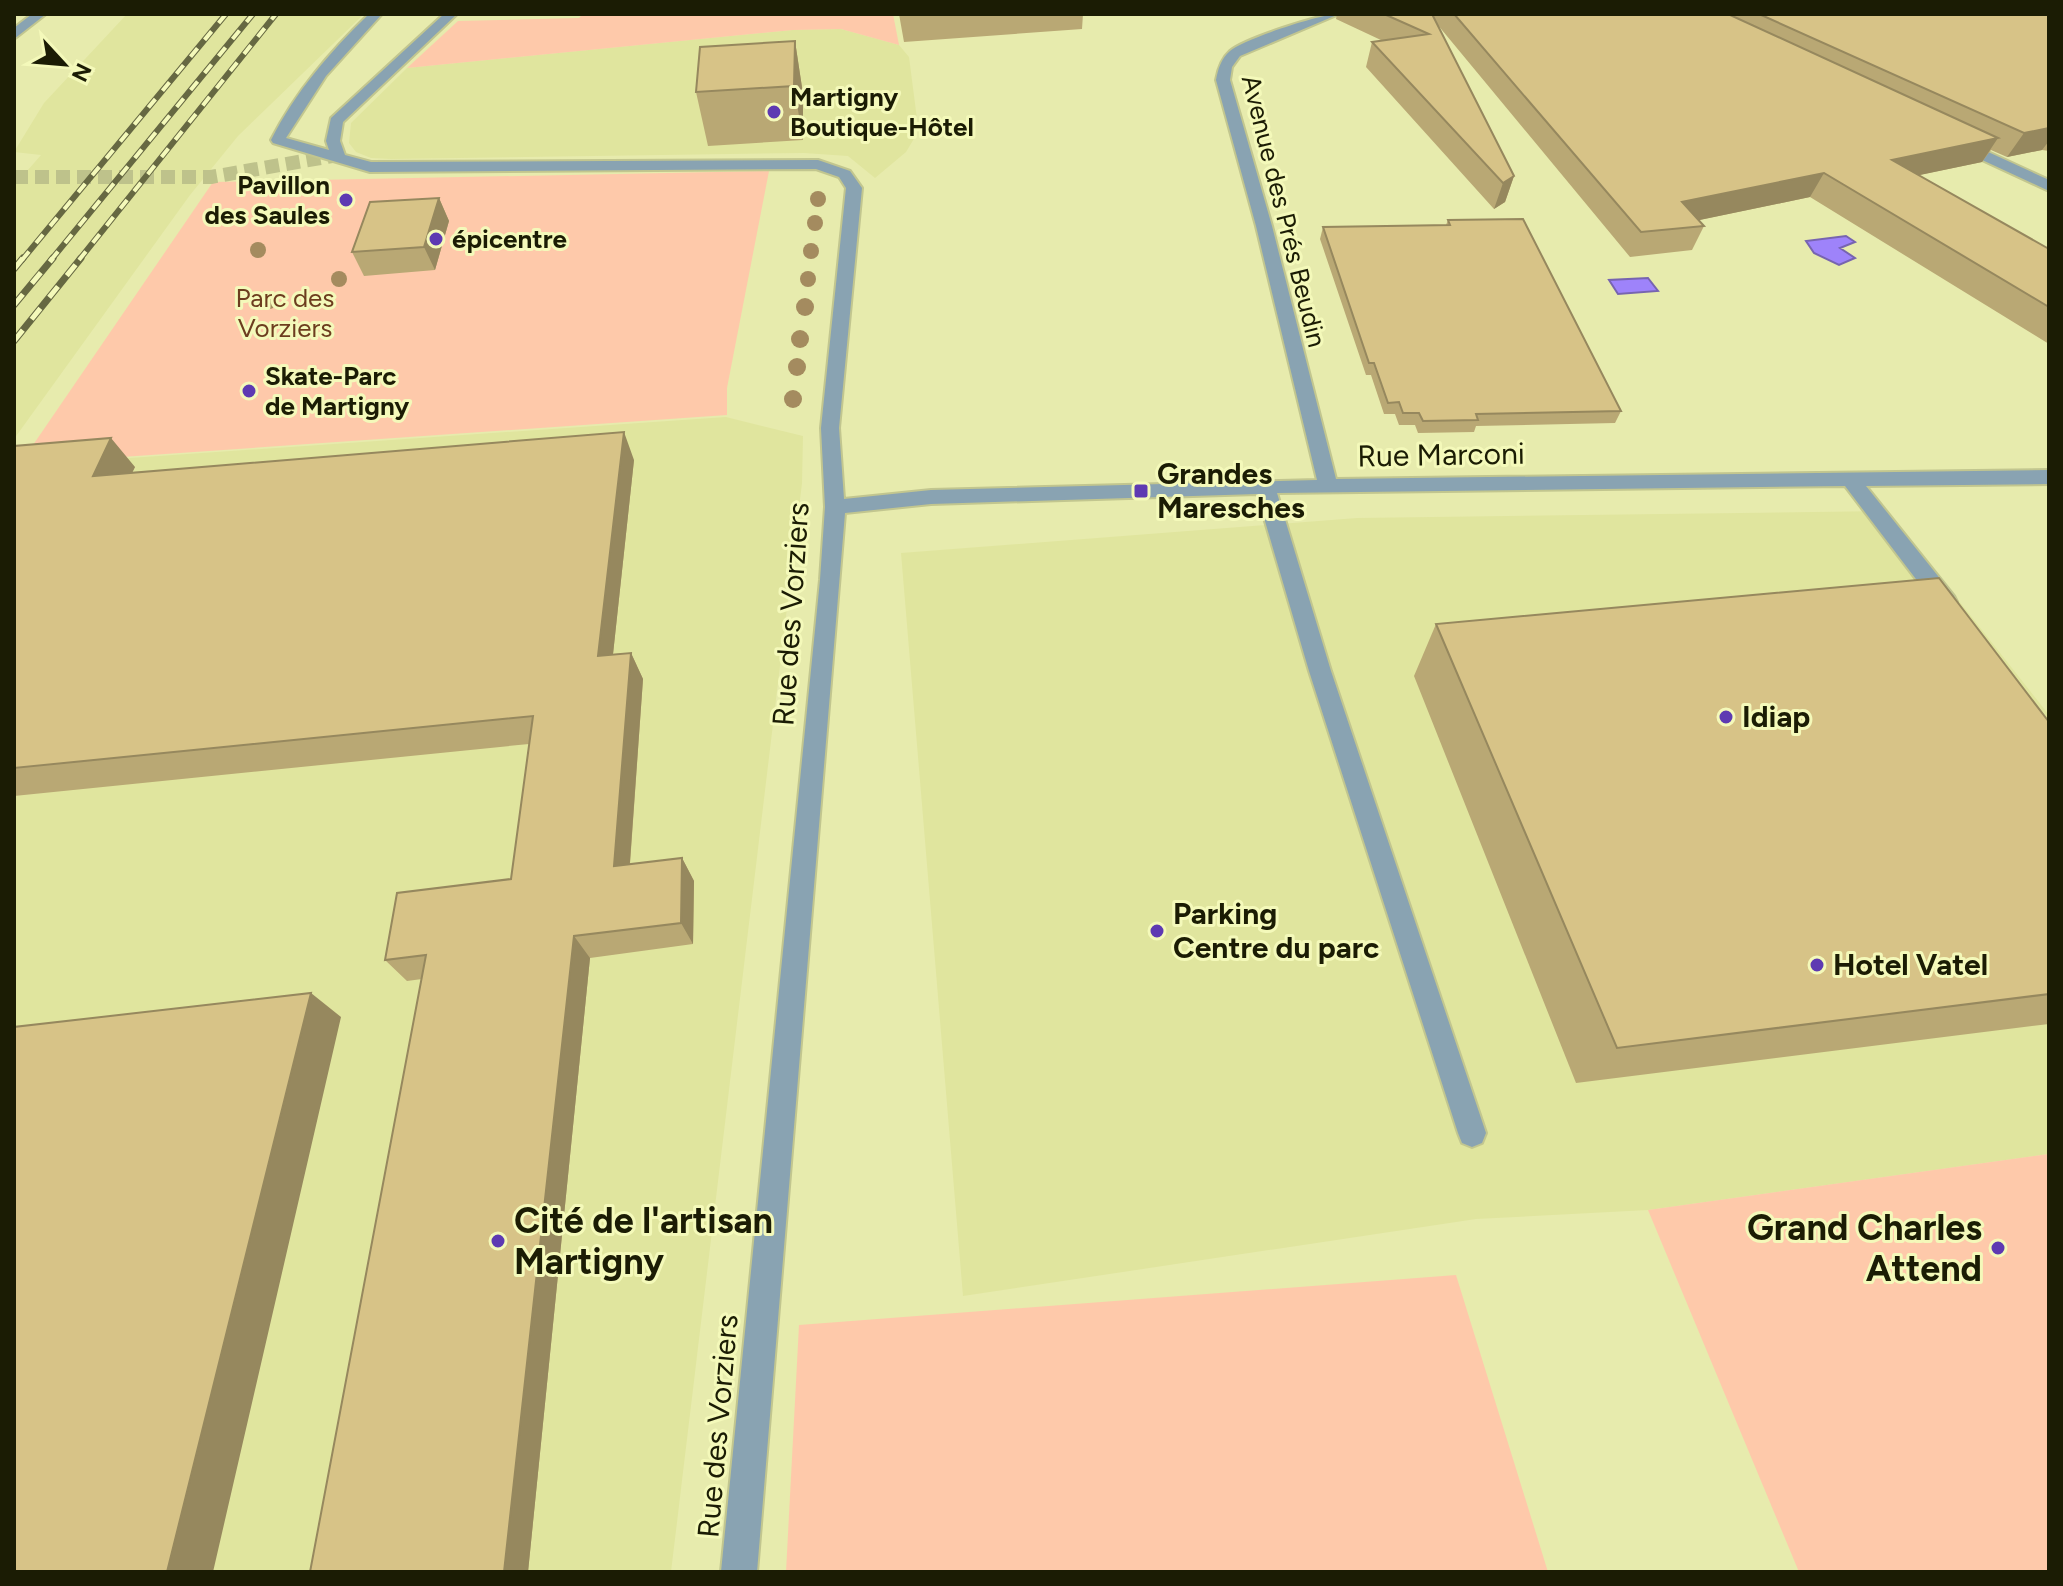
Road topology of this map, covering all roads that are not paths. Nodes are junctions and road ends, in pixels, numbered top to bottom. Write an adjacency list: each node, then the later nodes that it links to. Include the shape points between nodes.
1 (40, 14): 5 (street)
2 (376, 14): 7 (street, Rue des Vorziers, via 330,60 293,109 278,140)
3 (451, 14): 7 (street, via 336,121 333,141)
4 (1333, 14): 11 (street, Avenue des Prés Beudin, via 1235,53 1223,80)
5 (14, 35)
6 (1940, 135): 8 (street)
7 (338, 155): 13 (street, Rue des Vorziers, via 370,167 791,163 818,164 845,174 854,188 830,428)
8 (2049, 186)
9 (2049, 477): 10 (street, Rue Marconi)
10 (1850, 479): 11 (street, Rue Marconi); 14 (street)
11 (1328, 486): 12 (street, Rue Marconi)
12 (1265, 487): 13 (street, Rue Marconi, via 931,497); 15 (street)
13 (835, 507): 16 (street, Rue des Vorziers)
14 (1963, 624)
15 (1472, 1133)
16 (739, 1572)

